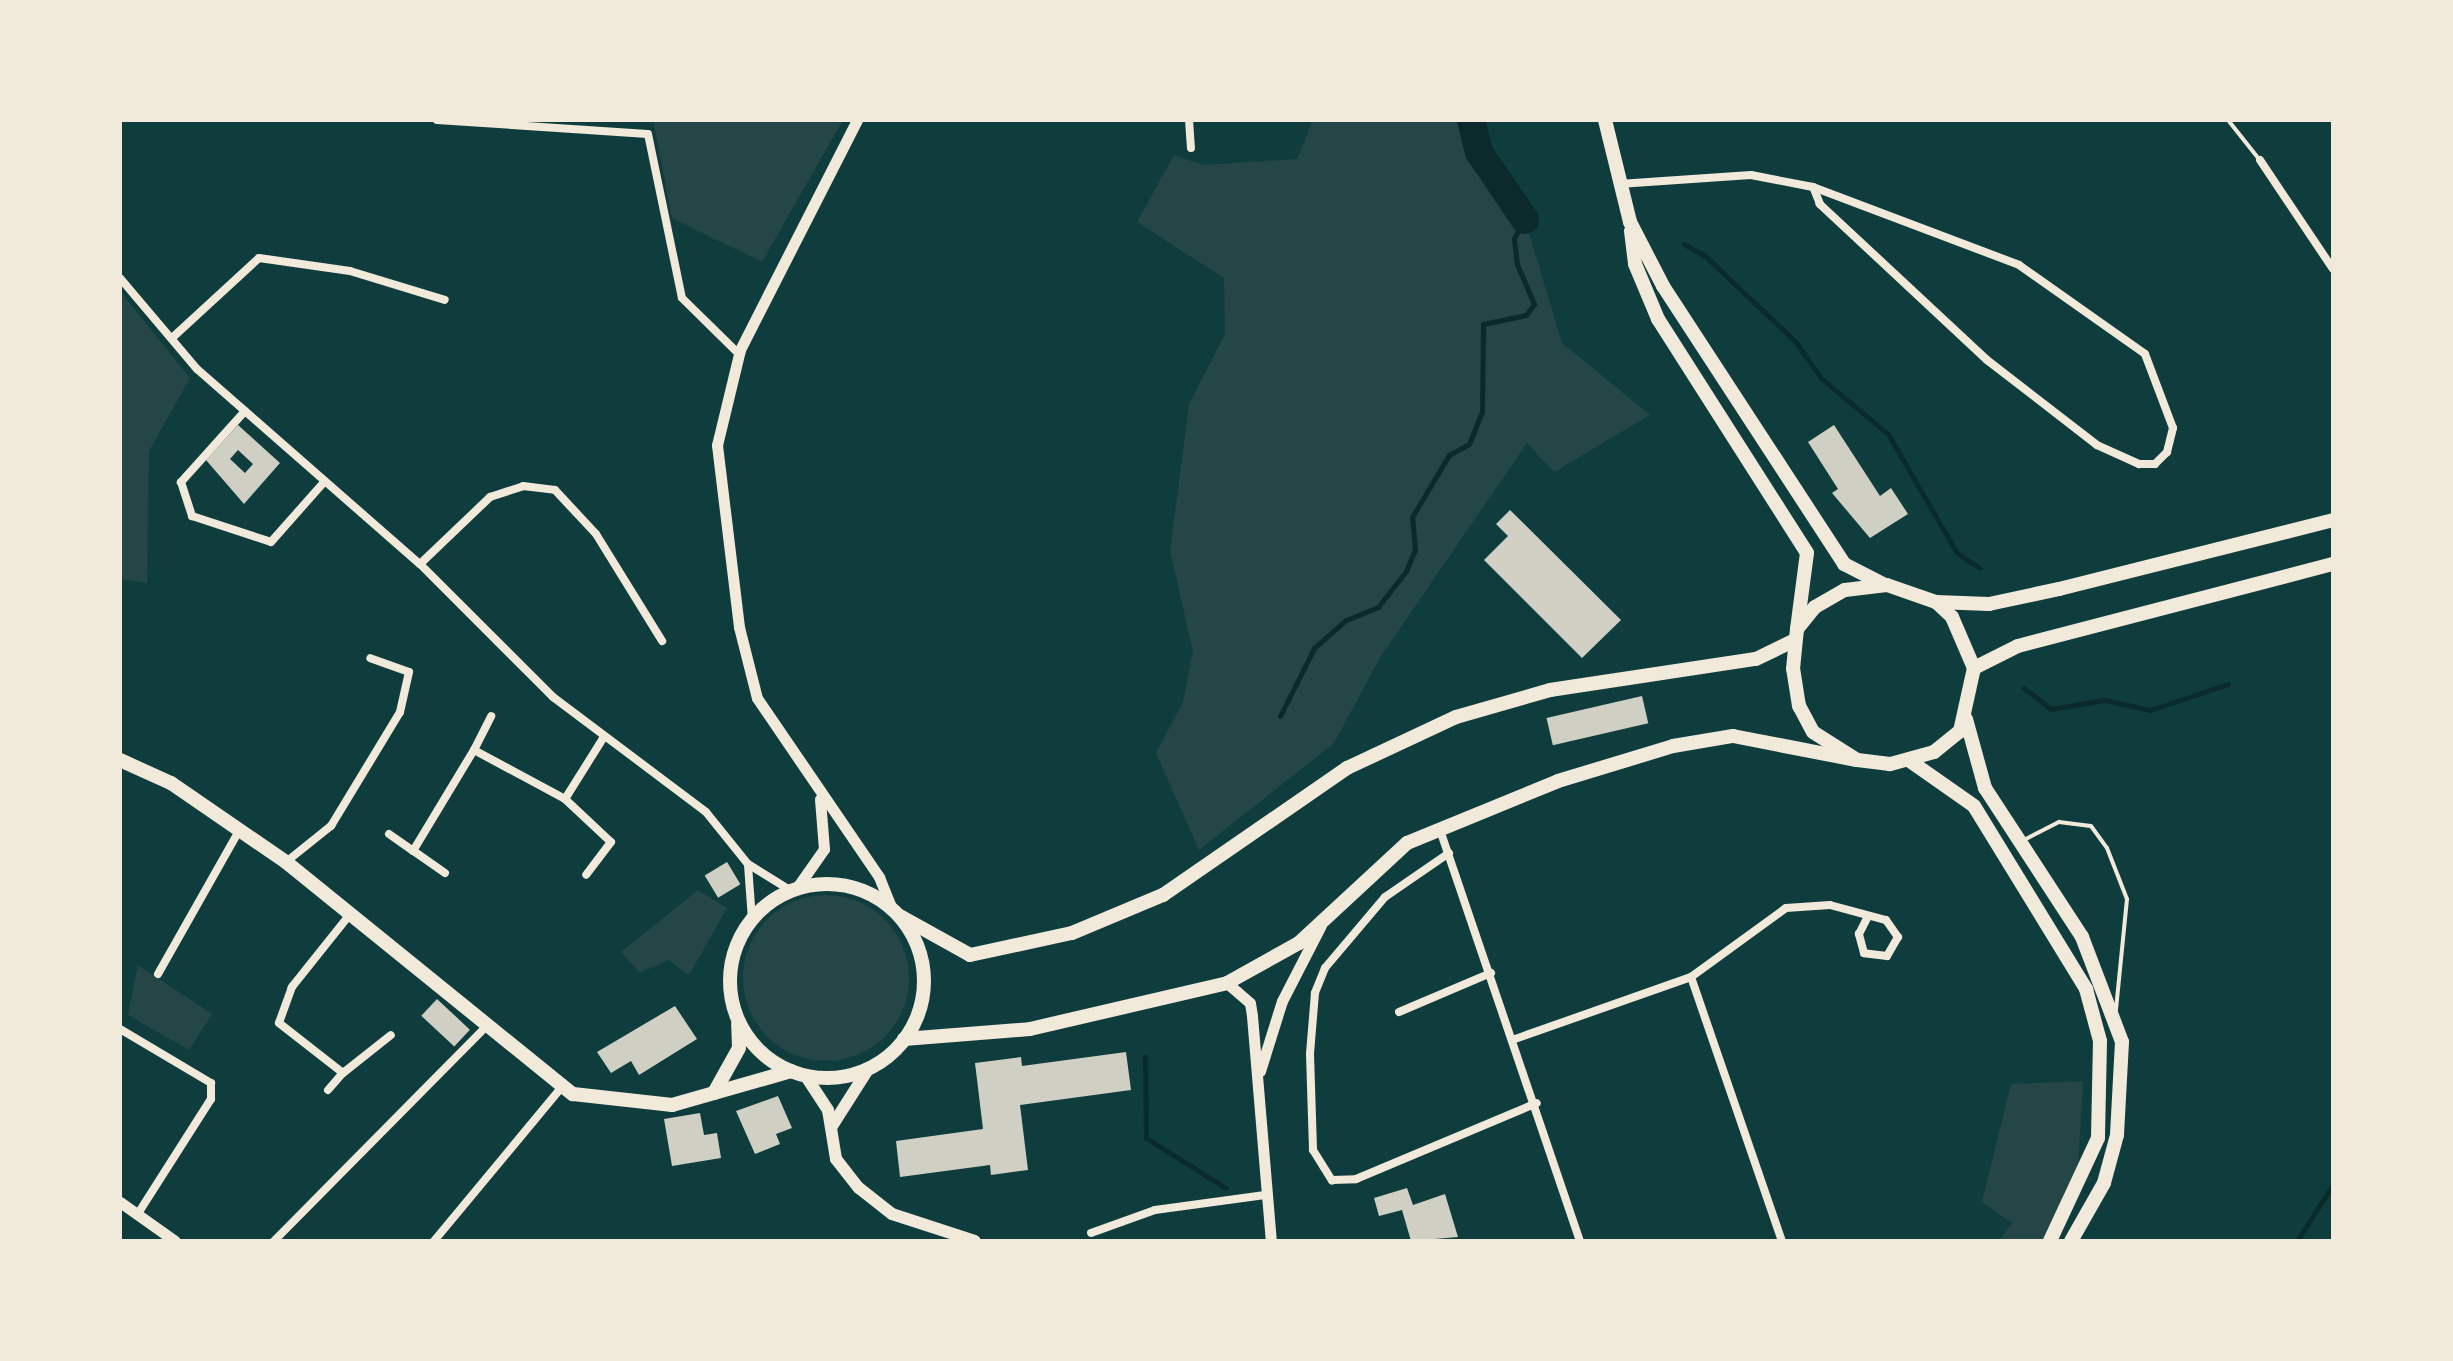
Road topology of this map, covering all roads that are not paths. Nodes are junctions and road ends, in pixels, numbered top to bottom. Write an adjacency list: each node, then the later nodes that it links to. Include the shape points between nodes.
1 (437, 120): 15 (street, via 648,134 682,298)
2 (857, 120): 15 (street)
3 (1189, 120): 6 (street)
4 (1605, 120): 8 (main road)
5 (2228, 120): 7 (lane)
6 (1191, 148)
7 (2260, 160): 11 (street)
8 (1618, 184): 9 (street, via 1648,176 1751,175); 10 (main road)
9 (1813, 187): 9 (street, via 2019,265 2145,354 2163,386 2172,442 2155,464 2139,464 2097,445 1987,360 1820,204)
10 (1630, 222): 21 (main road, via 1825,538 1862,578); 23 (main road, via 1635,264 1658,319 1807,553)
11 (2333, 269)
12 (120, 278): 14 (street)
13 (445, 300): 14 (street, via 350,271 259,258)
14 (172, 338): 16 (street)
15 (739, 354): 34 (street, via 717,445 739,627 757,698)
16 (245, 411): 17 (street); 17 (street, via 181,482 192,516 271,542)
17 (325, 481): 19 (street)
18 (2333, 520): 22 (main road, via 1989,604)
19 (420, 564): 24 (street, via 490,497 523,486 555,490 596,534); 29 (street)
20 (2333, 564): 26 (main road, via 2018,646)
21 (1887, 585): 22 (main road); 23 (main road, via 1831,596)
22 (1936, 602): 26 (main road, via 1952,617)
23 (1795, 635): 32 (main road, via 1794,688 1805,720 1824,741); 48 (main road, via 1756,659 1566,687 1456,717 1347,768 1163,895 1061,937 970,955)
24 (662, 641)
25 (370, 658): 42 (street, via 409,672 400,712 331,826)
26 (1974, 668): 28 (main road)
27 (491, 716): 30 (street)
28 (1966, 719): 33 (main road, via 1934,752); 39 (main road, via 1985,788)
29 (602, 740): 35 (street); 43 (street, via 706,812)
30 (474, 750): 35 (street); 40 (street)
31 (120, 760): 37 (main road)
32 (1857, 760): 33 (main road); 36 (main road, via 1733,736 1701,738)
33 (1910, 761): 84 (main road, via 1974,806 2086,989 2102,1065 2098,1138)
34 (820, 798): 46 (street, via 824,849); 48 (street, via 879,877)
35 (565, 799): 45 (street, via 611,842)
36 (1439, 826): 41 (street); 51 (main road, via 1397,851)
37 (240, 829): 42 (main road); 53 (street)
38 (389, 834): 40 (street)
39 (2020, 842): 57 (main road, via 2101,976); 57 (lane, via 2059,822 2091,826 2107,848 2127,899)
40 (413, 851): 44 (street)
41 (1449, 853): 52 (street); 71 (street, via 1385,897 1325,968 1315,993 1313,1150 1332,1180 1356,1179)
42 (286, 862): 47 (main road)
43 (748, 864): 46 (street); 50 (street)
44 (445, 873)
45 (586, 875)
46 (793, 890): 48 (main road, via 847,886); 50 (main road)
47 (351, 913): 59 (main road); 65 (street, via 278,1016)
48 (896, 913): 62 (main road, via 915,941 924,977)
49 (1868, 916): 49 (street, via 1894,928 1896,946 1887,956 1864,953 1859,934); 54 (street, via 1830,905 1786,908)
50 (752, 920): 58 (main road, via 731,967)
51 (1322, 925): 55 (main road); 67 (street, via 1282,1001)
52 (1491, 973): 56 (street); 63 (street)
53 (158, 974)
54 (1691, 977): 63 (street); 83 (street)
55 (1227, 983): 62 (main road, via 1061,1024); 67 (street, via 1250,1003)
56 (1399, 1012)
57 (2115, 1017): 85 (main road, via 2124,1067 2117,1135 2104,1183)
58 (737, 1018): 66 (main road, via 759,1050); 70 (main road, via 739,1048)
59 (486, 1027): 68 (main road); 78 (street)
60 (120, 1029): 75 (street, via 211,1083 211,1099)
61 (391, 1035): 65 (street)
62 (904, 1039): 64 (main road)
63 (1515, 1039): 71 (street)
64 (869, 1068): 66 (main road); 72 (main road)
65 (343, 1073): 69 (street)
66 (798, 1073): 70 (main road); 72 (main road, via 823,1097)
67 (1257, 1079): 73 (street)
68 (561, 1088): 70 (main road, via 630,1106); 79 (street)
69 (328, 1090)
70 (714, 1093)
71 (1537, 1103): 82 (street)
72 (832, 1126): 80 (main road, via 836,1159 859,1188 892,1214)
73 (1265, 1195): 76 (street, via 1155,1210); 81 (street)
74 (120, 1202): 75 (street)
75 (137, 1215): 77 (street)
76 (1091, 1233)
77 (175, 1241)
78 (274, 1241)
79 (434, 1241)
80 (975, 1241)
81 (1271, 1241)
82 (1580, 1241)
83 (1782, 1241)
84 (2050, 1241)
85 (2071, 1241)

